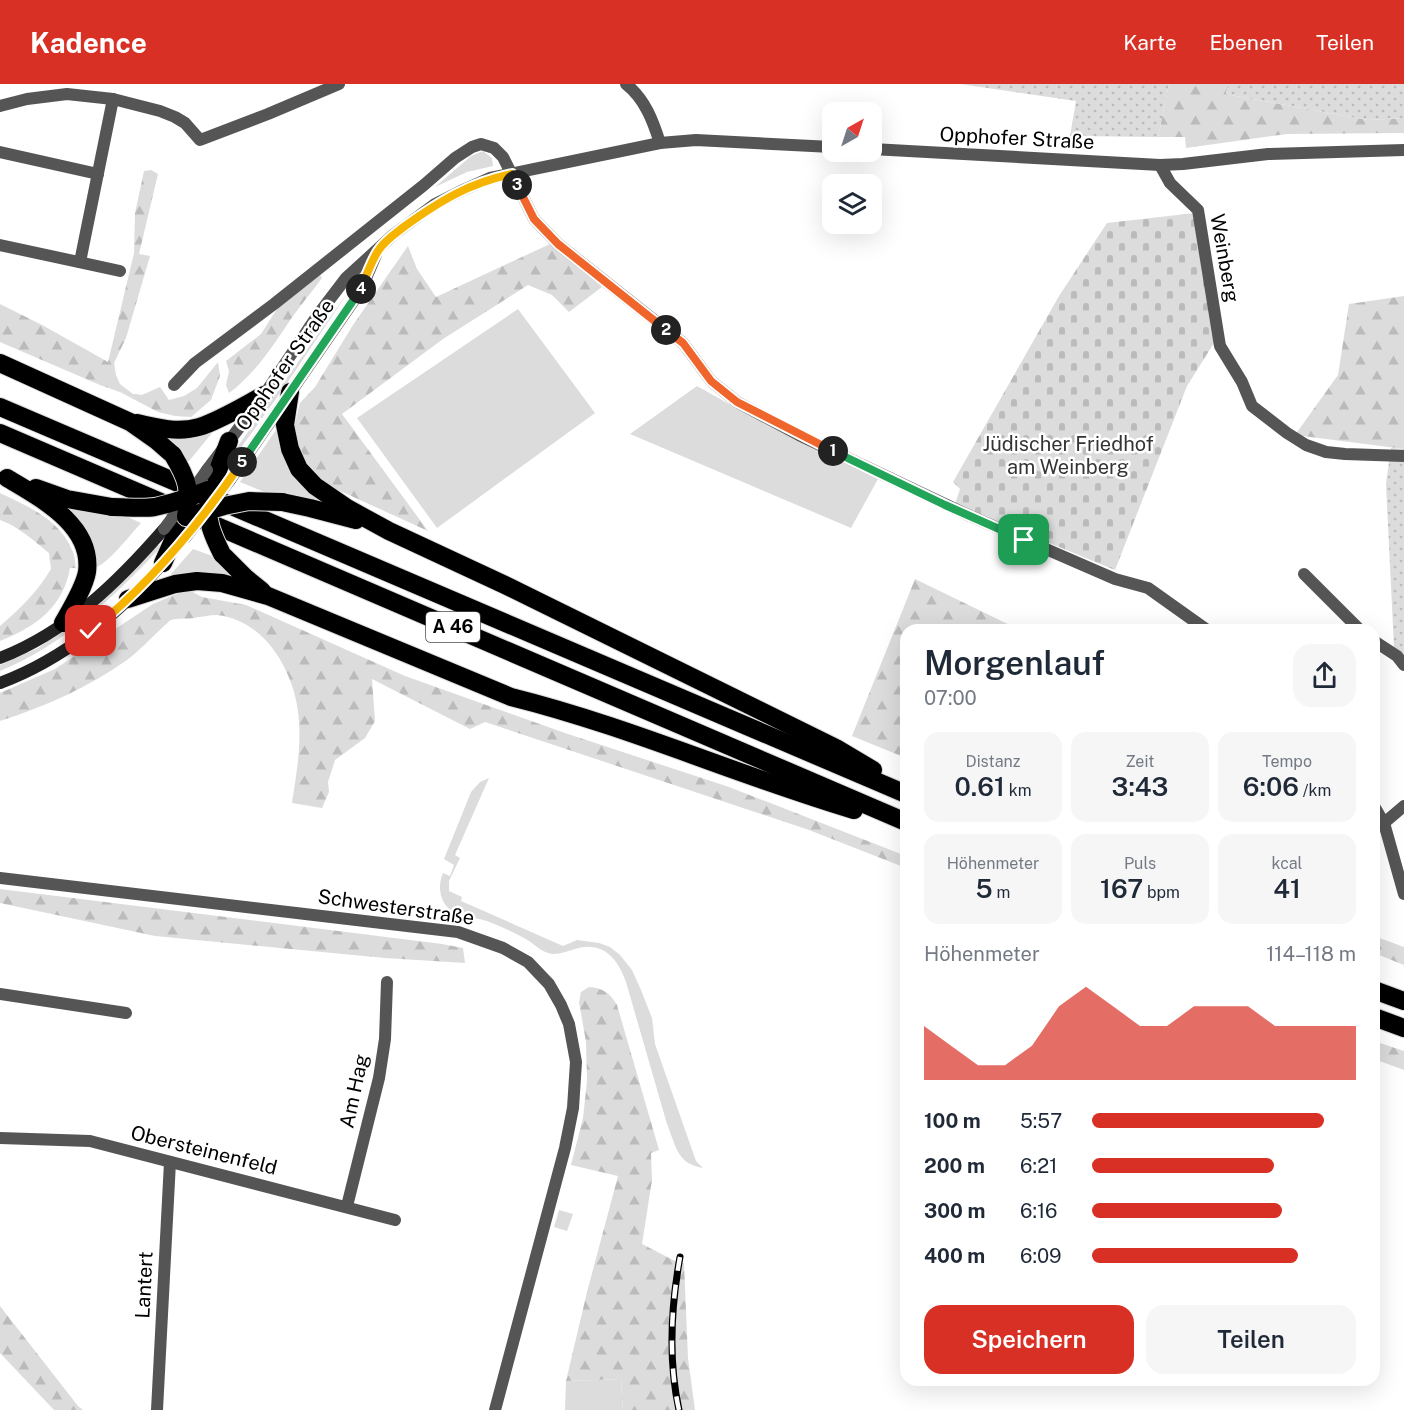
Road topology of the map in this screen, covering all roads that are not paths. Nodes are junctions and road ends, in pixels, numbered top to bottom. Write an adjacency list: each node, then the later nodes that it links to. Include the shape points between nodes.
1 (339, 84): 3 (street, via 198,144 185,123 175,117)
2 (626, 84): 5 (street, via 644,103)
3 (113, 99): 4 (street, via 66,94); 11 (street)
4 (0, 106)
5 (660, 143): 6 (street, Opphofer Straße, via 696,140); 12 (street, Opphofer Straße)
6 (822, 146)
7 (882, 150): 10 (street, Opphofer Straße)
8 (1404, 150): 10 (street, via 1269,154)
9 (0, 152): 11 (street)
10 (1160, 165): 25 (street, Weinberg, via 1170,183 1198,210 1220,346 1252,406 1296,439 1326,452)
11 (98, 174): 15 (street)
12 (512, 174): 14 (street, Opphofer Straße, via 490,178 435,204); 18 (street, Opphofer Straße, via 494,148 481,144 472,147 195,363); 38 (street, via 534,219 558,244 683,343 711,381 737,402 970,516 1115,579 1148,588)
13 (0, 244): 15 (street)
14 (378, 250): 19 (street, Opphofer Straße, via 361,290); 20 (street, Opphofer Straße, via 346,278)
15 (80, 262): 16 (street)
16 (120, 271)
17 (0, 363): 22 (highway)
18 (174, 385)
19 (290, 392): 27 (street, Opphofer Straße); 31 (highway, via 285,425 299,469 315,486)
20 (264, 395): 22 (highway, via 199,427 160,429); 24 (street, Opphofer Straße)
21 (0, 407): 45 (highway, A 46)
22 (130, 422): 28 (highway, bridge, via 172,455 186,480)
23 (0, 433): 48 (highway, A 46)
24 (229, 441): 27 (highway)
25 (1404, 456)
26 (4, 477): 28 (highway, bridge, via 67,499 112,507 157,507); 37 (highway, via 51,506 81,538 87,573)
27 (216, 478): 28 (highway, bridge); 29 (highway, bridge)
28 (188, 497): 30 (highway, bridge); 32 (street, bridge)
29 (207, 511): 30 (highway, bridge); 31 (highway, bridge, via 249,501 282,502); 32 (street, bridge); 35 (highway, bridge, via 222,554)
30 (186, 518): 32 (highway)
31 (389, 531): 44 (highway, via 836,748)
32 (175, 534): 33 (highway); 37 (main road)
33 (163, 563): 36 (main road)
34 (1304, 574): 39 (street)
35 (268, 596): 36 (highway, via 222,583 197,581); 49 (highway, via 511,697 648,738 810,797)
36 (128, 599): 43 (main road, via 91,631 46,661)
37 (63, 623): 41 (main road)
38 (1198, 624)
39 (1354, 624)
40 (1380, 645): 42 (street)
41 (0, 658)
42 (1404, 665)
43 (0, 683)
44 (900, 785)
45 (900, 792)
46 (1404, 806): 50 (street)
47 (1380, 816): 50 (street)
48 (900, 821)
49 (900, 822)
50 (1384, 823): 52 (street)
51 (0, 878): 65 (street, Schwesterstraße, via 458,932 503,948 528,962 549,984 569,1024 576,1062 573,1108)
52 (1404, 894)
53 (387, 982): 62 (street, Am Hag, via 379,1078)
54 (1380, 992): 56 (highway)
55 (0, 994): 57 (street)
56 (1404, 1001)
57 (126, 1013)
58 (1380, 1019): 59 (highway)
59 (1404, 1028)
60 (0, 1138): 61 (street, Obersteinenfeld, via 90,1141)
61 (170, 1162): 62 (street, Obersteinenfeld); 64 (street, Lantert)
62 (347, 1206): 63 (street, Obersteinenfeld)
63 (395, 1220)
64 (157, 1410)
65 (495, 1410)

